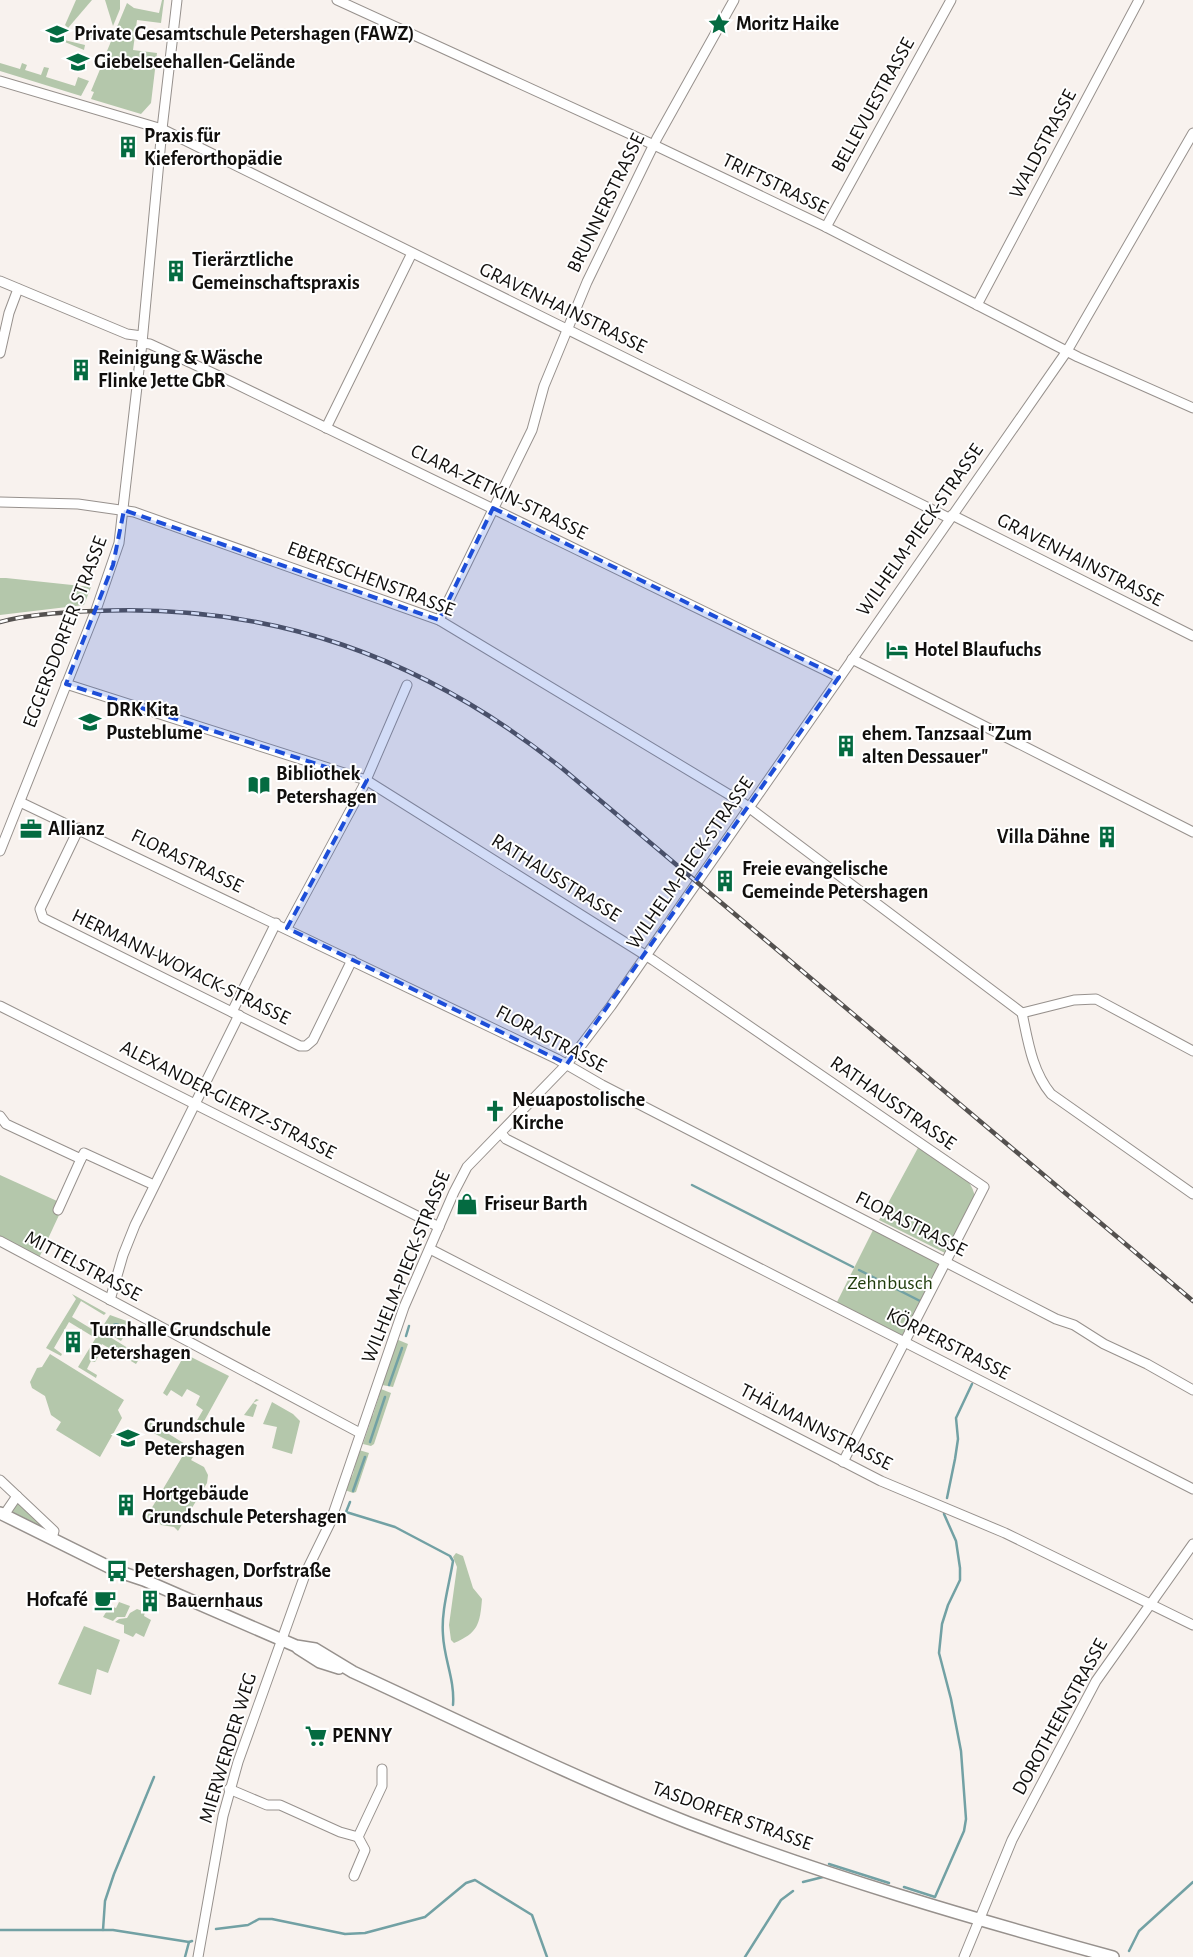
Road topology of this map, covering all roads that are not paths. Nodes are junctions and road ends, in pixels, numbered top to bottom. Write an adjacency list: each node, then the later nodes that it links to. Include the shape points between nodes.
1 (177, 0): 7 (street, EGGERSDORFER STRASSE)
2 (337, 0): 9 (street, TRIFTSTRASSE)
3 (734, 0): 9 (street, BRUNNERSTRASSE)
4 (950, 0): 10 (street, BELLEVUESTRASSE)
5 (1139, 0): 14 (street, WALDSTRASSE)
6 (0, 81): 7 (street, GRAVENHAINSTRASSE)
7 (162, 129): 11 (street, GRAVENHAINSTRASSE); 16 (street, EGGERSDORFER STRASSE)
8 (1193, 133): 17 (street, WILHELM-PIECK-STRASSE)
9 (654, 145): 10 (street, TRIFTSTRASSE); 15 (street, BRUNNERSTRASSE)
10 (826, 227): 14 (street, TRIFTSTRASSE)
11 (412, 253): 15 (street, GRAVENHAINSTRASSE); 20 (street)
12 (3, 282): 13 (street, CLARA-ZETKIN-STRASSE)
13 (18, 289): 16 (street, CLARA-ZETKIN-STRASSE); 18 (street)
14 (977, 305): 17 (street, TRIFTSTRASSE)
15 (566, 329): 22 (street, BRUNNERSTRASSE, via 544,386 532,430); 24 (street, GRAVENHAINSTRASSE)
16 (142, 339): 20 (street, CLARA-ZETKIN-STRASSE); 23 (street, EGGERSDORFER STRASSE)
17 (1067, 351): 19 (street, TRIFTSTRASSE); 24 (street, WILHELM-PIECK-STRASSE)
18 (0, 354)
19 (1193, 408)
20 (326, 428): 22 (street, CLARA-ZETKIN-STRASSE)
21 (0, 502): 23 (street, EBERESCHENSTRASSE, via 78,504)
22 (493, 508): 25 (street, BRUNNERSTRASSE); 28 (street, CLARA-ZETKIN-STRASSE)
23 (124, 510): 25 (street, EBERESCHENSTRASSE, via 210,537); 29 (street, EGGERSDORFER STRASSE, via 113,565)
24 (951, 516): 26 (street, GRAVENHAINSTRASSE); 27 (street, WILHELM-PIECK-STRASSE)
25 (439, 620): 33 (street, EBERESCHENSTRASSE)
26 (1193, 636)
27 (852, 659): 28 (street, WILHELM-PIECK-STRASSE); 35 (street)
28 (839, 677): 33 (street, WILHELM-PIECK-STRASSE)
29 (66, 684): 31 (street, RATHAUSSTRASSE); 32 (street, EGGERSDORFER STRASSE)
30 (407, 685): 31 (street)
31 (366, 780): 38 (street); 39 (street, RATHAUSSTRASSE)
32 (20, 802): 34 (street, FLORASTRASSE); 36 (street, EGGERSDORFER STRASSE)
33 (749, 808): 39 (street, WILHELM-PIECK-STRASSE); 43 (street, EBERESCHENSTRASSE)
34 (79, 828): 37 (street, FLORASTRASSE); 42 (street, HERMANN-WOYACK-STRASSE, via 40,909 43,918)
35 (1193, 832)
36 (0, 851)
37 (276, 923): 38 (street, FLORASTRASSE); 42 (street)
38 (287, 928): 40 (street, FLORASTRASSE)
39 (646, 955): 45 (street, WILHELM-PIECK-STRASSE); 56 (street, RATHAUSSTRASSE, via 984,1187)
40 (352, 960): 42 (street, HERMANN-WOYACK-STRASSE, via 310,1044 300,1046); 45 (street, FLORASTRASSE)
41 (0, 1006): 46 (street, ALEXANDER-GIERTZ-STRASSE)
42 (236, 1013): 46 (street, via 201,1094)
43 (1022, 1013): 44 (street, via 1074,1000 1096,999); 51 (street, via 1036,1069 1051,1094)
44 (1193, 1051)
45 (566, 1064): 48 (street, WILHELM-PIECK-STRASSE); 56 (street, FLORASTRASSE, via 610,1090)
46 (194, 1102): 50 (street); 53 (street, ALEXANDER-GIERTZ-STRASSE)
47 (0, 1116): 49 (street, via 6,1124)
48 (501, 1133): 53 (street, WILHELM-PIECK-STRASSE, via 464,1172); 58 (street, KÖRPERSTRASSE)
49 (81, 1158): 50 (street, via 84,1153); 52 (street)
50 (154, 1185): 57 (street, via 123,1255)
51 (1193, 1194)
52 (58, 1210)
53 (439, 1227): 55 (street, WILHELM-PIECK-STRASSE)
54 (0, 1241): 57 (street, MITTELSTRASSE)
55 (430, 1249): 60 (street, WILHELM-PIECK-STRASSE, via 402,1314); 61 (street, THÄLMANNSTRASSE)
56 (946, 1262): 58 (street); 59 (street, FLORASTRASSE, via 1056,1319 1074,1325)
57 (110, 1300): 60 (street, MITTELSTRASSE)
58 (905, 1342): 61 (street); 63 (street, KÖRPERSTRASSE)
59 (1193, 1390)
60 (360, 1433): 70 (street, WILHELM-PIECK-STRASSE, via 330,1523 308,1568)
61 (843, 1462): 68 (street, THÄLMANNSTRASSE, via 1005,1533)
62 (0, 1480): 64 (street)
63 (1193, 1488)
64 (17, 1496): 65 (street); 66 (street, via 54,1531)
65 (2, 1514): 66 (main road, TASDORFER STRASSE)
66 (52, 1538): 70 (main road, TASDORFER STRASSE)
67 (1193, 1544): 68 (street, DOROTHEENSTRASSE)
68 (1150, 1604): 69 (street, THÄLMANNSTRASSE); 75 (street, DOROTHEENSTRASSE, via 1096,1681 1012,1840)
69 (1193, 1625)
70 (281, 1639): 72 (street, MIERWERDER WEG); 75 (main road, TASDORFER STRASSE, via 320,1662 353,1672 688,1822)
71 (382, 1769): 73 (street, via 382,1786)
72 (229, 1789): 73 (street, via 267,1805 280,1805); 76 (street, MIERWERDER WEG)
73 (358, 1837): 74 (street, via 364,1850)
74 (354, 1876)
75 (978, 1919): 77 (street, DOROTHEENSTRASSE); 78 (main road, TASDORFER STRASSE)
76 (198, 1957)
77 (964, 1957)
78 (1113, 1957)

